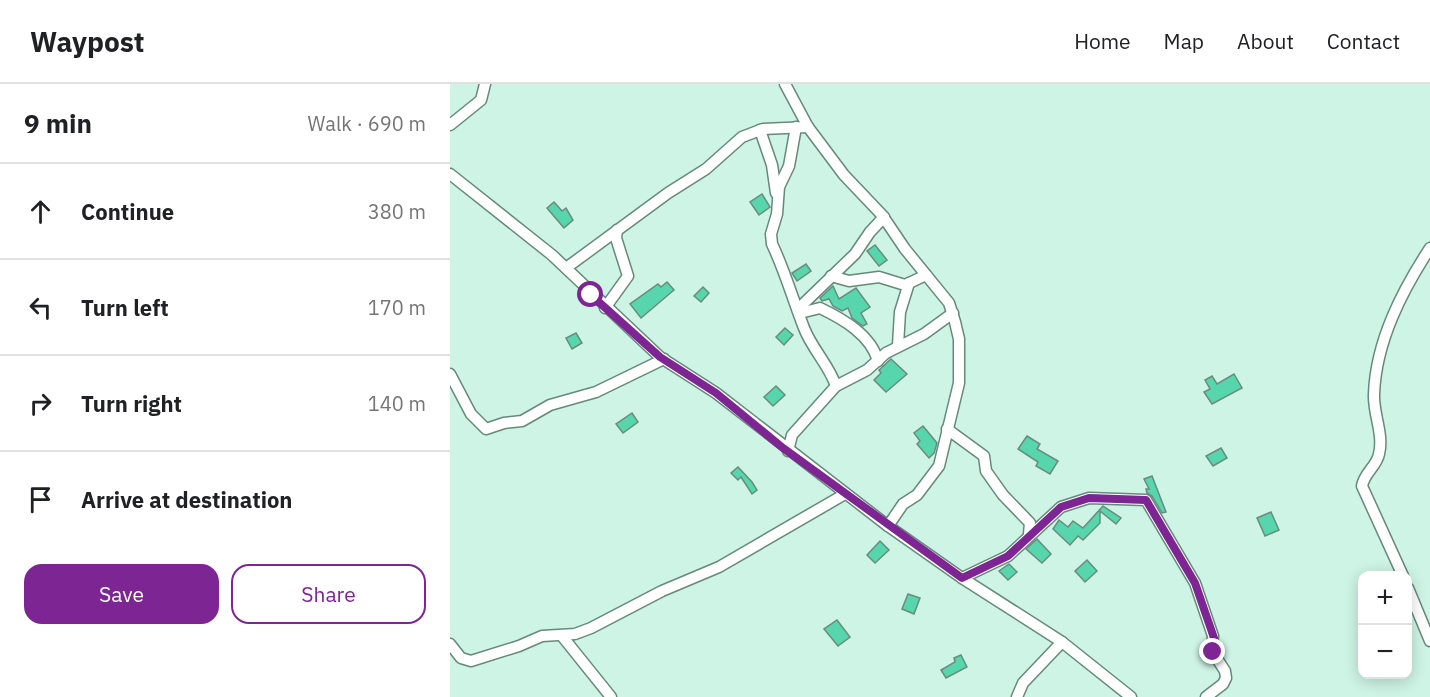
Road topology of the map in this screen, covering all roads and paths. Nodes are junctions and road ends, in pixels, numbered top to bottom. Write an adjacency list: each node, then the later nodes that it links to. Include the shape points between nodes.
1 (485, 84): 3 (street, via 481,100)
2 (785, 84): 5 (street)
3 (450, 125)
4 (796, 127): 5 (street); 6 (street); 8 (street, via 795,146)
5 (808, 127): 9 (street, via 844,175)
6 (760, 130): 8 (street); 10 (street, via 742,137 706,169)
7 (450, 174): 12 (street)
8 (778, 198): 17 (street, via 772,243)
9 (884, 217): 13 (street); 14 (street, via 855,254)
10 (617, 230): 12 (street); 16 (street, via 628,276)
11 (1430, 248): 29 (street, via 1399,301 1385,338 1374,394 1379,455 1362,486)
12 (566, 268): 16 (street)
13 (927, 275): 15 (street); 18 (street, via 950,303)
14 (831, 276): 15 (street, via 841,281 879,278 901,285); 17 (street)
15 (909, 283): 19 (street, via 900,312)
16 (605, 308): 20 (street)
17 (799, 311): 21 (street, via 820,308 848,322 874,350); 23 (street, via 817,356)
18 (953, 313): 19 (street, via 924,334); 24 (street, via 959,339 959,375)
19 (898, 345): 21 (street)
20 (664, 359): 22 (street, via 596,392 550,405 522,421 486,429 471,414); 25 (street, via 716,393)
21 (878, 362): 23 (street)
22 (450, 374)
23 (836, 386): 25 (street, via 792,435)
24 (947, 429): 27 (street, via 935,474 917,495 903,504); 28 (street, via 984,456 986,471 1030,523)
25 (788, 451): 26 (street)
26 (844, 494): 27 (street); 32 (street, via 719,567 591,628)
27 (888, 526): 30 (street)
28 (1029, 534): 30 (street, via 1008,556); 39 (street, via 1058,509 1086,499 1148,501 1195,583 1214,638 1213,652 1227,675 1223,684)
29 (1401, 571)
30 (962, 578): 34 (street)
31 (1412, 600): 33 (street)
32 (562, 636): 35 (street, via 542,636 471,661 461,658); 36 (street)
33 (1430, 641)
34 (1062, 642): 37 (street, via 1023,683); 38 (street)
35 (450, 644)
36 (611, 697)
37 (1017, 697)
38 (1131, 697)
39 (1206, 697)

